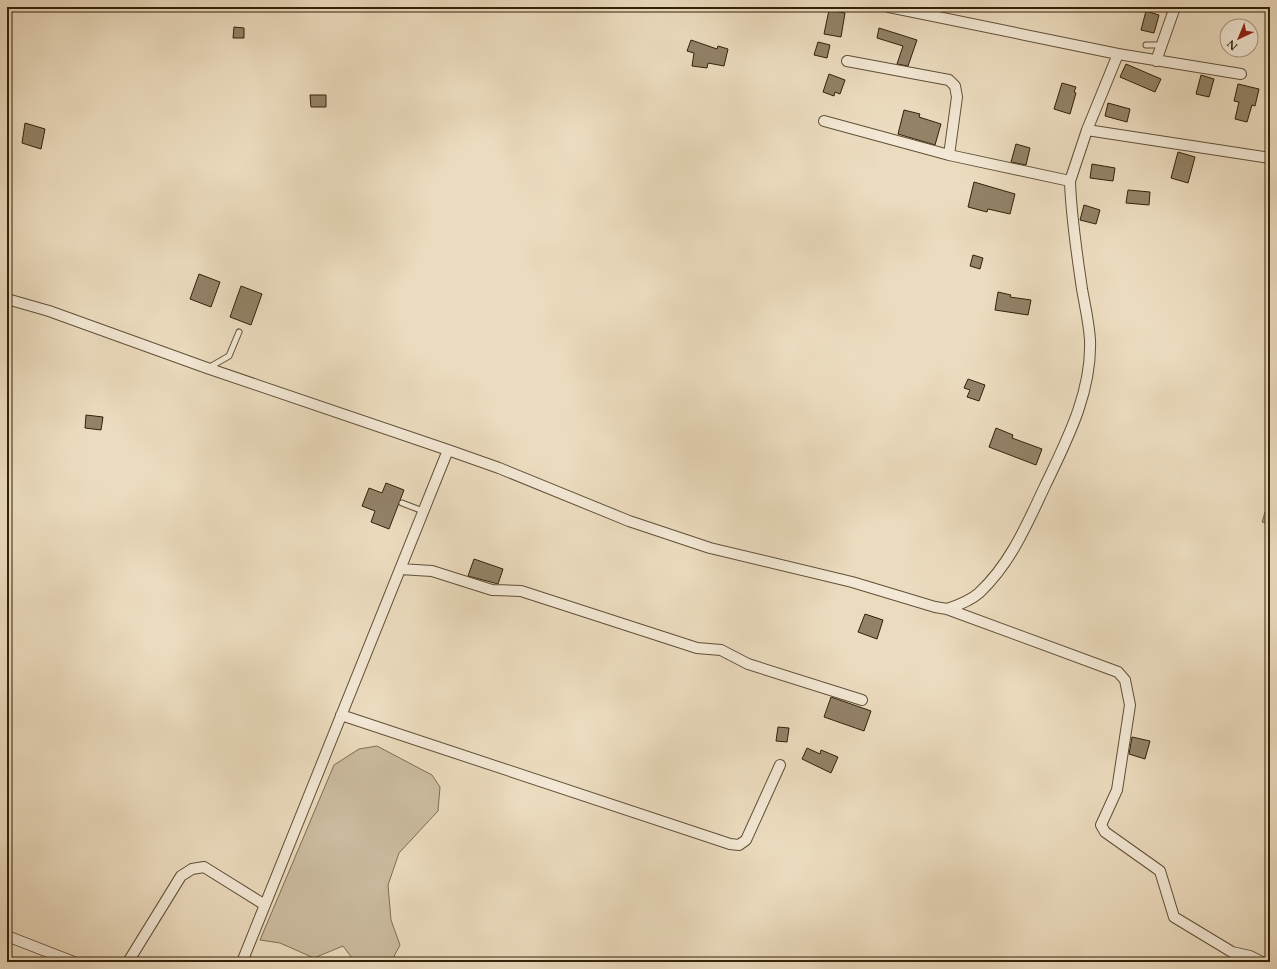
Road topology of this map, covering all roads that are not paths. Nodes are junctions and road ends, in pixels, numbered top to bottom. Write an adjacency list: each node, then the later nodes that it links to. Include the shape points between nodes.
1 (889, 7): 5 (street)
2 (1175, 7): 4 (street)
3 (1146, 45): 4 (lane)
4 (1162, 45): 7 (street)
5 (1118, 54): 7 (street); 10 (street)
6 (847, 61): 11 (street, via 950,80 955,86 957,97)
7 (1156, 61): 8 (street)
8 (1241, 74)
9 (824, 121): 11 (street)
10 (1087, 130): 12 (street); 13 (street)
11 (949, 155): 13 (street)
12 (1270, 158)
13 (1070, 181): 21 (street, via 1090,340 1084,394 1070,432 1017,545 999,571 978,594 962,604)
14 (7, 299): 16 (street, via 49,311)
15 (239, 332): 16 (lane, via 229,356)
16 (207, 368): 17 (street)
17 (448, 450): 19 (street); 21 (street, via 629,521 710,548 852,582 934,608)
18 (402, 503): 19 (lane)
19 (423, 511): 20 (street)
20 (400, 569): 22 (street, via 432,571 492,590 521,591 697,648 721,650 748,664); 23 (street)
21 (947, 609): 30 (street, via 1118,672 1125,680 1130,705 1117,790 1101,825 1105,832 1160,871 1174,917 1232,952)
22 (862, 700)
23 (341, 716): 24 (street, via 730,844 739,845 746,840); 25 (street)
24 (780, 765)
25 (265, 905): 28 (street, via 204,867 192,869 181,876); 29 (street)
26 (7, 936): 27 (street)
27 (74, 962)
28 (128, 962)
29 (242, 962)
30 (1262, 962)

